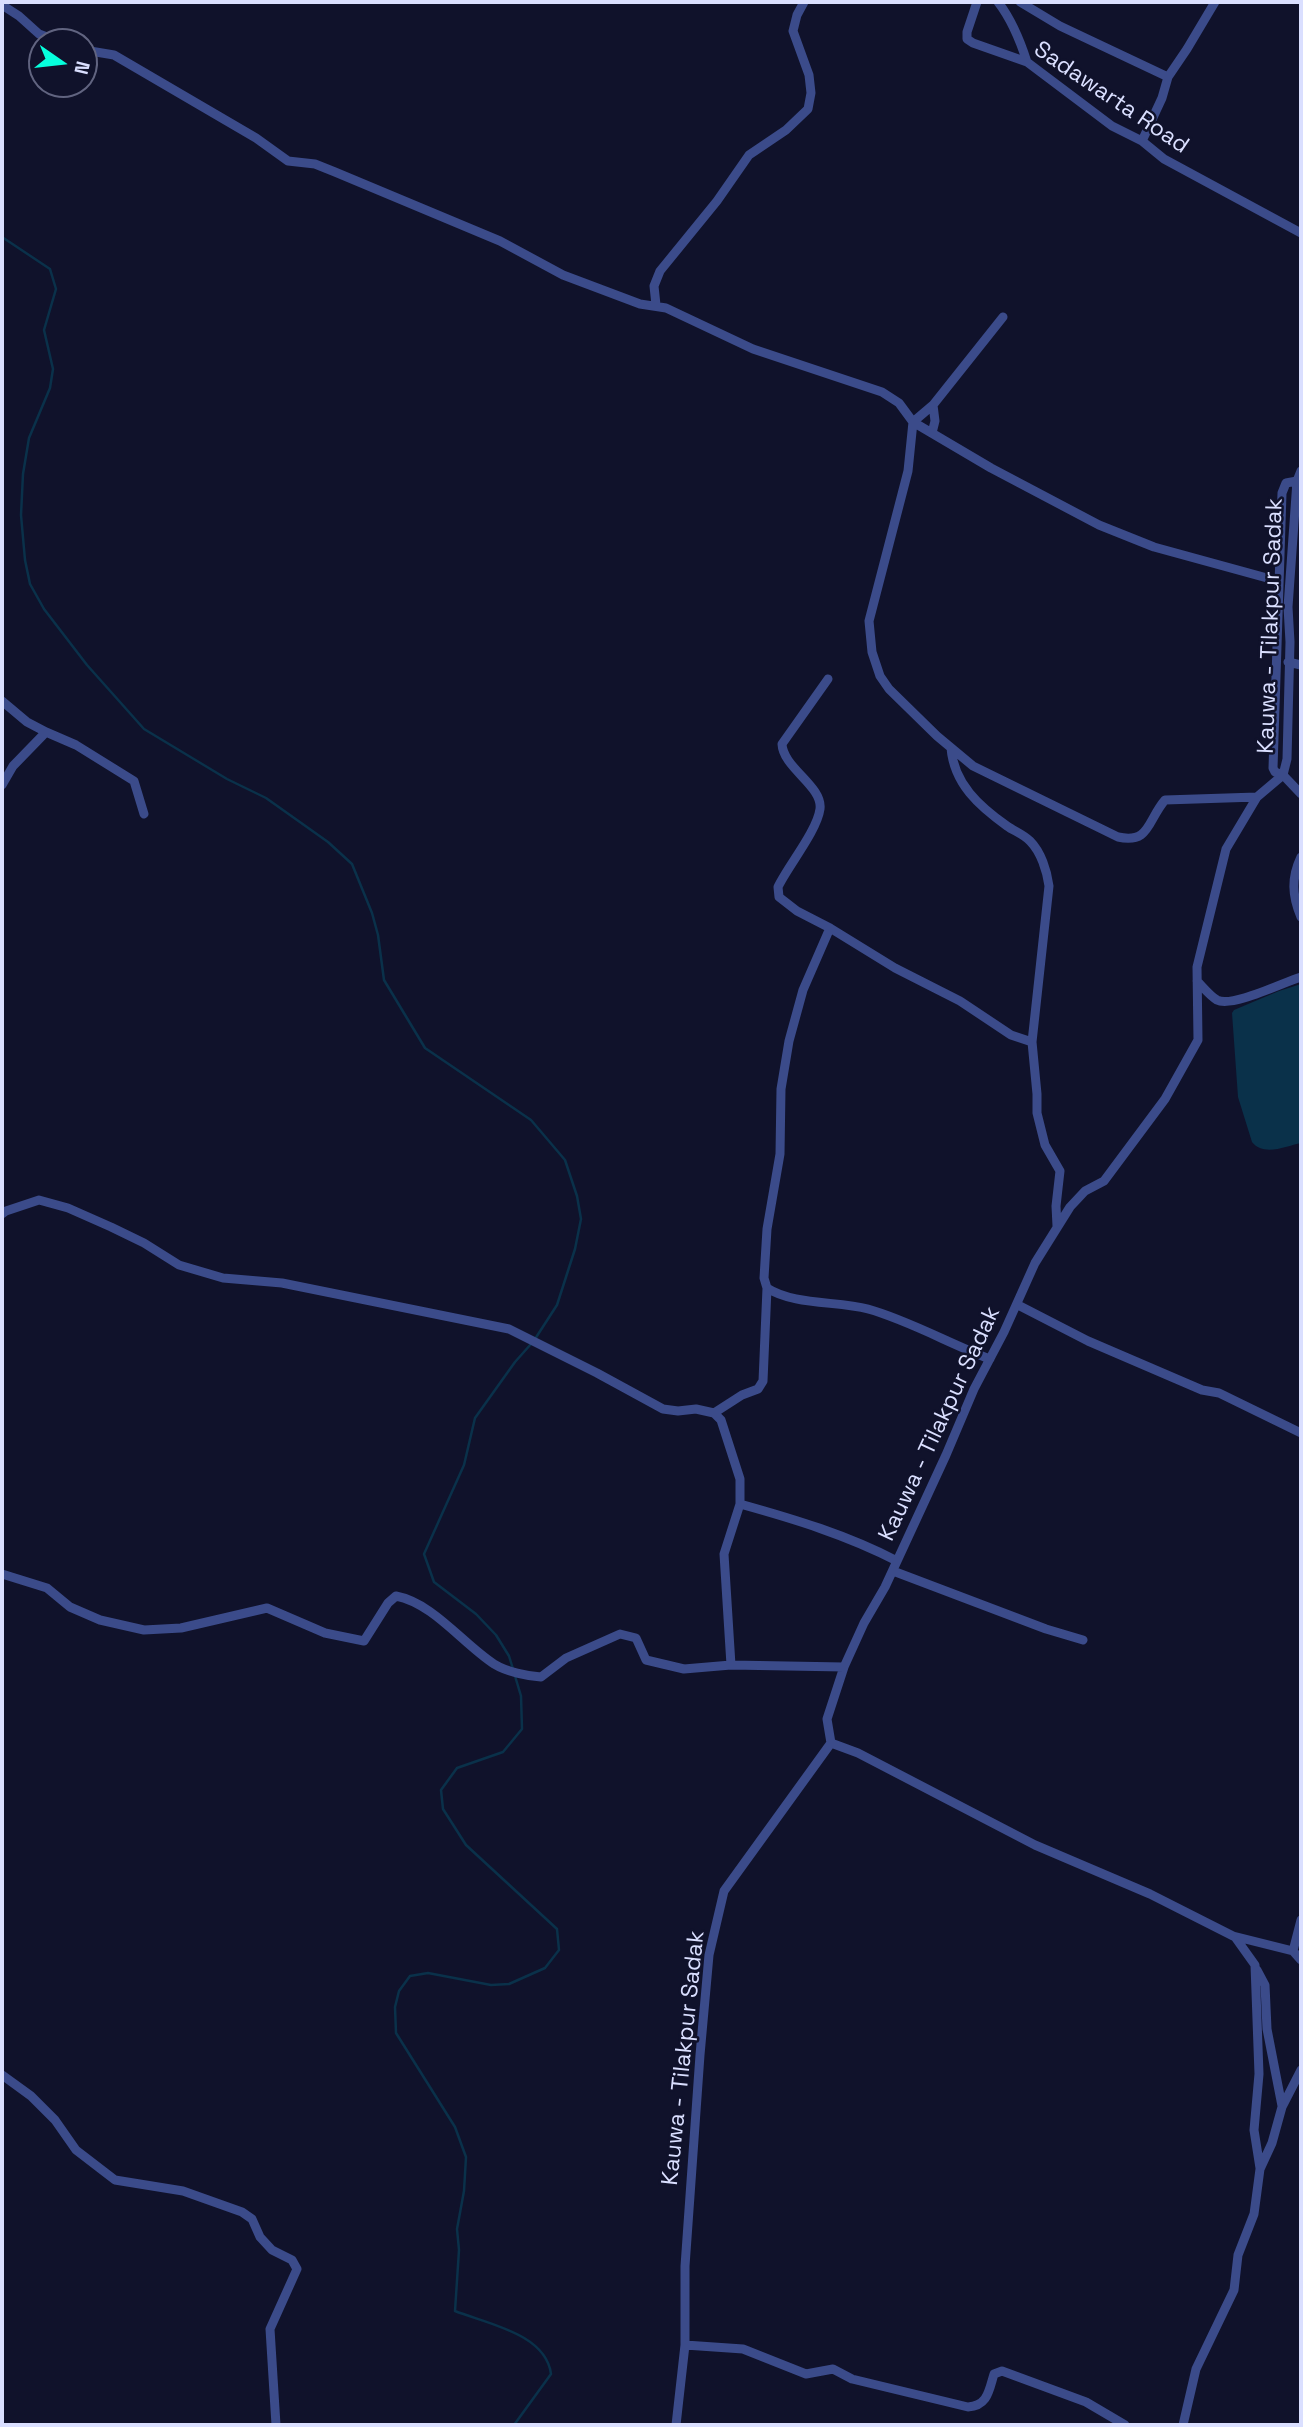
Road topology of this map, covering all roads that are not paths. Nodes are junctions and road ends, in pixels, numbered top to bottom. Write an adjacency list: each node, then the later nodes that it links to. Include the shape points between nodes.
1 (804, 2): 13 (street, via 793,31 809,75 808,109 749,155 660,271 654,286)
2 (976, 2): 9 (street, Sadawarta Road, via 967,38)
3 (998, 2): 9 (street, via 1020,38)
4 (1020, 2): 10 (street)
5 (1215, 2): 10 (street)
6 (2, 5): 7 (street)
7 (33, 28)
8 (98, 52): 13 (street, via 114,55 288,160 315,164 500,241 563,275 640,304)
9 (1027, 62): 11 (street, Sadawarta Road, via 1112,126)
10 (1168, 77): 11 (street)
11 (1142, 141): 12 (street, Sadawarta Road, via 1164,159)
12 (1301, 233)
13 (656, 305): 16 (street, via 754,349 882,392 900,403)
14 (1003, 317): 15 (street)
15 (933, 405): 16 (street); 17 (street)
16 (913, 422): 17 (street); 26 (street, via 908,471 869,621 872,652 889,690)
17 (932, 433): 20 (street, via 1099,525 1154,547)
18 (1301, 471): 19 (street, Kauwa - Tilakpur Sadak)
19 (1297, 481): 20 (street, via 1286,483 1282,493); 21 (street, Kauwa - Tilakpur Sadak)
20 (1278, 581): 27 (street, via 1273,768)
21 (1288, 662): 22 (street); 27 (street, Kauwa - Tilakpur Sadak)
22 (1301, 665)
23 (828, 679): 34 (street, via 782,744 782,753 820,803 820,812 778,887 786,904)
24 (2, 701): 25 (street)
25 (46, 732): 28 (street, via 13,766); 31 (street, via 134,781)
26 (951, 748): 30 (street, via 973,766 1041,801 1132,840 1143,835 1166,800); 37 (street, via 962,783 987,811 1030,841 1048,876)
27 (1283, 775): 29 (street); 30 (street, Kauwa - Tilakpur Sadak)
28 (2, 785)
29 (1301, 794)
30 (1257, 797): 36 (street, Kauwa - Tilakpur Sadak, via 1226,849)
31 (144, 814)
32 (1301, 857): 33 (street, via 1293,898)
33 (1301, 917)
34 (830, 928): 37 (street, via 1011,1035); 40 (street, via 803,990 780,1089 779,1164 768,1229)
35 (1301, 977): 36 (street, via 1223,1002)
36 (1197, 981): 39 (street, Kauwa - Tilakpur Sadak, via 1198,1040 1165,1099 1104,1181 1085,1191)
37 (1032, 1042): 39 (street, via 1037,1113 1045,1145 1060,1171)
38 (2, 1214): 43 (street, via 39,1200 133,1238 179,1265 223,1278 282,1283 509,1329 663,1409)
39 (1057, 1227): 41 (street, Kauwa - Tilakpur Sadak, via 1035,1263)
40 (767, 1289): 42 (street, via 870,1310); 43 (street, via 764,1381 758,1390)
41 (1018, 1305): 42 (street, Kauwa - Tilakpur Sadak); 44 (street, via 1088,1341 1219,1393)
42 (990, 1359): 46 (street, Kauwa - Tilakpur Sadak)
43 (714, 1413): 45 (street, via 721,1420 740,1479)
44 (1301, 1433)
45 (740, 1504): 46 (street, via 803,1521); 50 (street, via 724,1554)
46 (897, 1561): 47 (street, Kauwa - Tilakpur Sadak)
47 (893, 1571): 49 (street); 51 (street, Kauwa - Tilakpur Sadak)
48 (2, 1574): 50 (street, via 47,1588 70,1608 100,1620 144,1630 181,1628 267,1608 325,1633 364,1641 396,1596 430,1612 497,1666 523,1674 541,1677 566,1658 620,1634 636,1638 646,1660 684,1669)
49 (1083, 1640)
50 (731, 1665): 51 (street)
51 (844, 1667): 52 (street, Kauwa - Tilakpur Sadak, via 827,1719)
52 (831, 1743): 54 (street, via 858,1752 1035,1845); 62 (street, Kauwa - Tilakpur Sadak, via 724,1891 709,1955 700,2055 685,2266)
53 (1301, 1920): 55 (street)
54 (1234, 1936): 55 (street); 57 (street)
55 (1293, 1951): 56 (street)
56 (1301, 1960)
57 (1255, 1965): 60 (street, via 1265,1985 1267,2029); 61 (street, via 1259,2074 1254,2130)
58 (1301, 2070): 60 (street)
59 (2, 2075): 63 (street, via 55,2120 76,2150 115,2180 183,2191 242,2212 252,2219 272,2250 292,2260 297,2269 270,2329)
60 (1282, 2107): 61 (street)
61 (1260, 2169): 66 (street, via 1254,2214 1238,2255 1234,2290 1196,2369)
62 (685, 2345): 64 (street, Kauwa - Tilakpur Sadak); 65 (street, via 743,2349 806,2374 833,2369 852,2379 968,2407 985,2402 994,2374 1002,2371 1086,2402)
63 (276, 2425)
64 (676, 2425)
65 (1125, 2425)
66 (1183, 2425)

